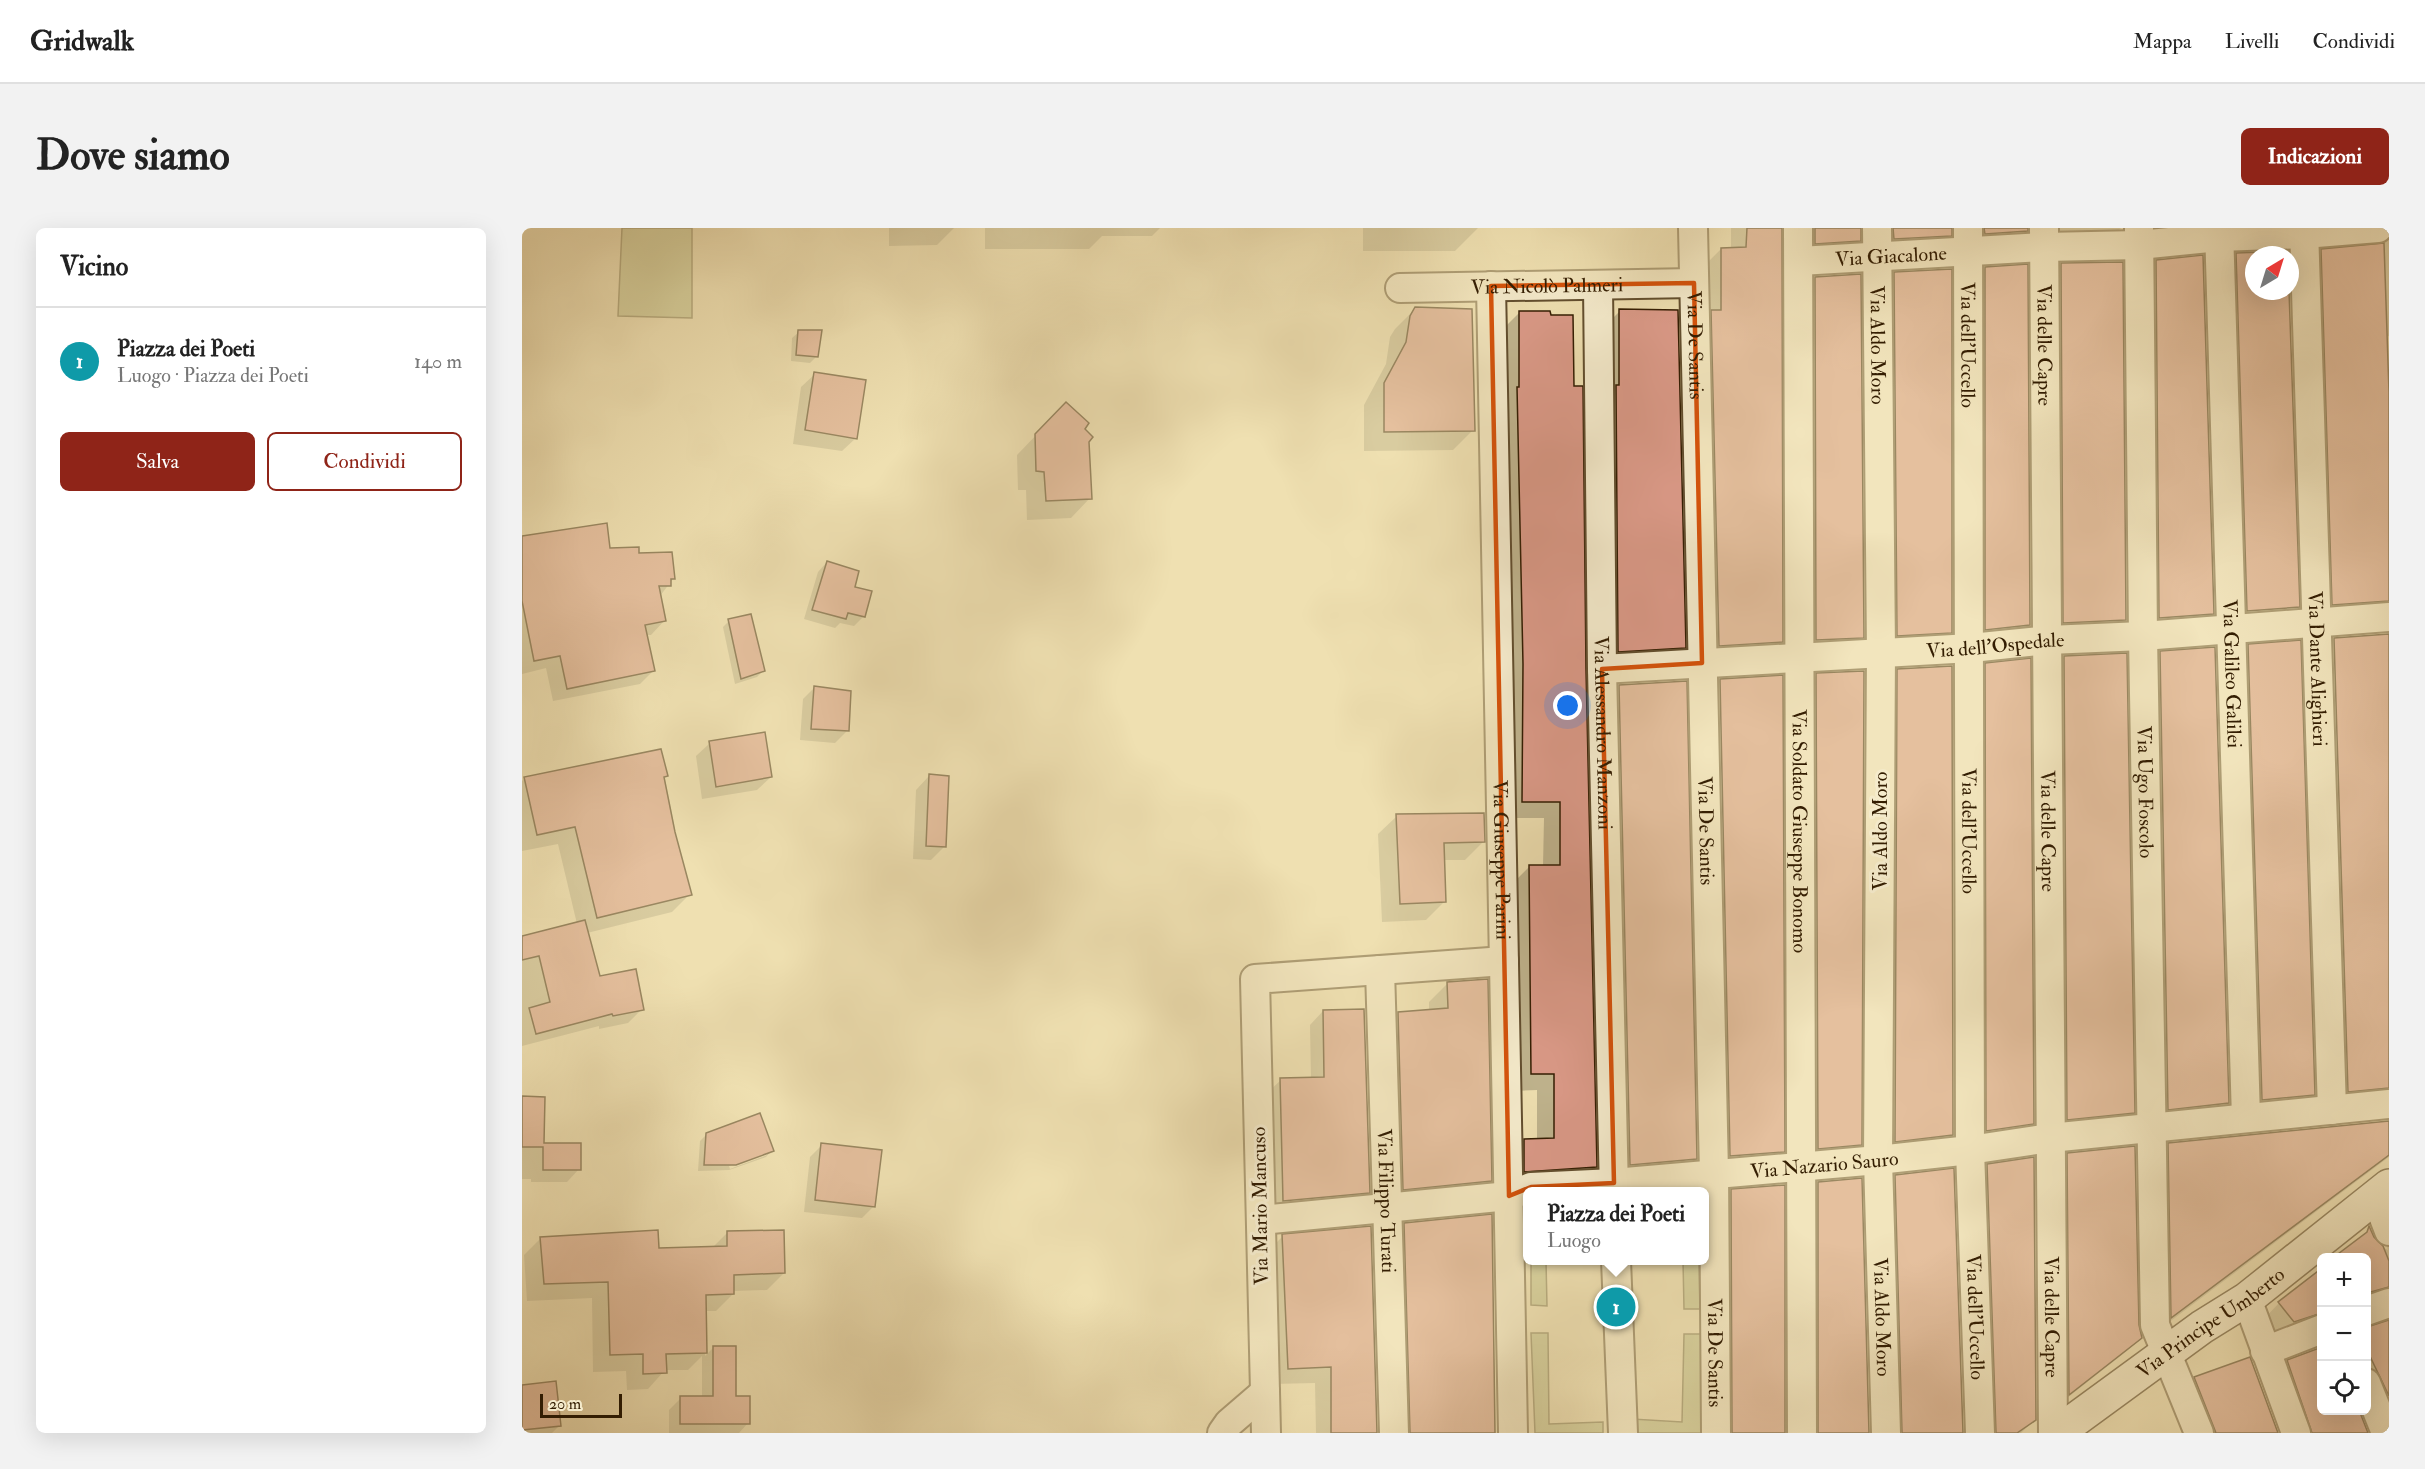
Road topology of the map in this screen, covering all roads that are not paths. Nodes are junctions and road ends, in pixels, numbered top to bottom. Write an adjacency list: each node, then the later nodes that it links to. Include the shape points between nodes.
1 (1693, 228): 12 (street, Via De Santis)
2 (1798, 228): 11 (street, Via Soldato Giuseppe Bonomo)
3 (1877, 228): 10 (street, Via Aldo Moro)
4 (2378, 228): 5 (street, Via Giacalone)
5 (2304, 231): 6 (street, Via Giacalone); 17 (street, Via Dante Alighieri)
6 (2219, 232): 7 (street, Via Giacalone); 18 (street, Via Galileo Galilei)
7 (2139, 236): 8 (street, Via Giacalone); 19 (street, Via Ugo Foscolo)
8 (2044, 238): 9 (street, Via Giacalone); 20 (street, Via delle Capre)
9 (1968, 240): 10 (street, Via Giacalone); 21 (street, Via dell'Uccello)
10 (1877, 258): 11 (street, Via Giacalone); 22 (street, Via Aldo Moro)
11 (1798, 261): 23 (street, Via Soldato Giuseppe Bonomo)
12 (1694, 283): 13 (street, Via Nicolò Palmeri); 24 (street, Via De Santis)
13 (1598, 285): 14 (street, Via Nicolò Palmeri); 25 (street, Via Alessandro Manzoni)
14 (1491, 286): 15 (street, Via Nicolò Palmeri); 26 (street, Via Giuseppe Parini)
15 (1400, 288)
16 (2389, 617): 17 (street, Via dell'Ospedale)
17 (2318, 623): 18 (street, Via dell'Ospedale); 29 (street, Via Dante Alighieri)
18 (2232, 628): 19 (street, Via dell'Ospedale); 30 (street, Via Galileo Galilei)
19 (2143, 636): 20 (street, Via dell'Ospedale); 31 (street, Via Ugo Foscolo)
20 (2048, 640): 21 (street, Via dell'Ospedale); 32 (street, Via delle Capre)
21 (1971, 648): 22 (street, Via dell'Ospedale); 33 (street, Via dell'Uccello)
22 (1881, 651): 23 (street, Via dell'Ospedale); 34 (street, Via Aldo Moro)
23 (1799, 657): 24 (street, Via dell'Ospedale); 35 (street, Via Soldato Giuseppe Bonomo)
24 (1702, 663): 25 (street, Via dell'Ospedale); 36 (street, Via De Santis)
25 (1602, 669): 38 (street, Via Alessandro Manzoni)
26 (1504, 961): 27 (street); 41 (street, Via Giuseppe Parini)
27 (1380, 970): 42 (street, Via Filippo Turati); 43 (street, Via Mario Mancuso, via 1255,979)
28 (2389, 1104): 29 (street, Via Nazario Sauro)
29 (2332, 1110): 30 (street, Via Nazario Sauro)
30 (2246, 1118): 31 (street, Via Nazario Sauro)
31 (2151, 1127): 32 (street, Via Nazario Sauro); 51 (street, Via Ugo Foscolo, via 2155,1325)
32 (2050, 1138): 33 (street, Via Nazario Sauro); 63 (street, Via delle Capre)
33 (1970, 1150): 34 (street, Via Nazario Sauro); 62 (street, Via dell'Uccello)
34 (1878, 1160): 35 (street, Via Nazario Sauro); 61 (street, Via Aldo Moro)
35 (1800, 1168): 36 (street, Via Nazario Sauro); 60 (street, Via Soldato Giuseppe Bonomo)
36 (1714, 1173): 38 (street, Via Nazario Sauro); 59 (street, Via De Santis)
37 (1531, 1187): 38 (street, Via Nazario Sauro)
38 (1614, 1187)
39 (1523, 1190): 41 (street, Via Nazario Sauro)
40 (2382, 1191): 44 (street); 46 (street, Via Principe Umberto)
41 (1509, 1196): 42 (street, Via Nazario Sauro); 58 (street, Via Giuseppe Parini)
42 (1387, 1207): 43 (street, Via Nazario Sauro); 57 (street, Via Filippo Turati)
43 (1261, 1220): 52 (street, Via Mario Mancuso)
44 (2389, 1231)
45 (1616, 1265): 54 (street)
46 (2247, 1299): 50 (street); 51 (street, Via Principe Umberto)
47 (2389, 1303): 48 (street)
48 (2371, 1310)
49 (2317, 1331): 50 (street)
50 (2265, 1351): 65 (street)
51 (2166, 1353): 63 (street, Via Principe Umberto); 64 (street, Via Ugo Foscolo)
52 (1265, 1392): 55 (street, via 1228,1423); 56 (street, Via Mario Mancuso)
53 (2371, 1394): 66 (street)
54 (1622, 1423)
55 (1222, 1433)
56 (1266, 1433)
57 (1394, 1433)
58 (1513, 1433)
59 (1716, 1433)
60 (1802, 1433)
61 (1886, 1433)
62 (1980, 1433)
63 (2055, 1433)
64 (2199, 1433)
65 (2296, 1433)
66 (2386, 1433)

